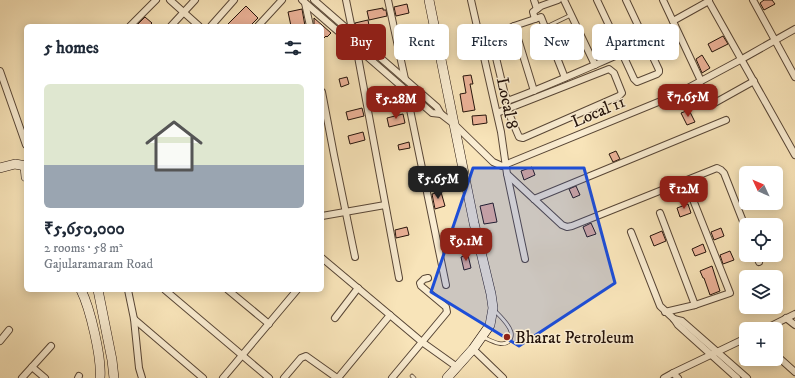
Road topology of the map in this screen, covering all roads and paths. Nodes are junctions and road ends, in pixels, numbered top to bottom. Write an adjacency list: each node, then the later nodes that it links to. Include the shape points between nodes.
1 (156, 0): 26 (street)
2 (170, 0): 21 (street)
3 (195, 0): 21 (street)
4 (234, 0): 29 (street)
5 (282, 0): 23 (street)
6 (314, 0): 33 (street)
7 (346, 0): 34 (street)
8 (388, 0): 59 (street)
9 (429, 0): 70 (main road)
10 (471, 0): 67 (street, Local 8)
11 (534, 0): 20 (street)
12 (558, 0): 20 (street)
13 (564, 0): 22 (street)
14 (597, 0): 38 (street)
15 (626, 0): 39 (street)
16 (663, 0): 25 (street)
17 (708, 0): 25 (street); 44 (street)
18 (753, 0): 42 (street)
19 (304, 1): 32 (street); 41 (street)
20 (539, 5): 24 (street, via 533,12)
21 (184, 12): 27 (street); 28 (street)
22 (572, 15): 37 (lane); 53 (street)
23 (265, 19): 30 (street); 31 (street)
24 (535, 19): 35 (street); 36 (street, via 541,16)
25 (673, 21): 60 (street)
26 (132, 24)
27 (173, 24)
28 (197, 24)
29 (213, 24)
30 (260, 24)
31 (266, 24)
32 (310, 24)
33 (341, 24)
34 (351, 24)
35 (520, 24)
36 (545, 24)
37 (552, 24)
38 (608, 24)
39 (637, 24)
40 (795, 29): 42 (street, Local 11)
41 (336, 30)
42 (775, 40): 44 (street, Local 11); 57 (street)
43 (522, 52): 63 (street)
44 (742, 59): 60 (street, Local 11); 61 (street)
45 (359, 60): 79 (street)
46 (372, 60): 56 (street)
47 (383, 60): 54 (street)
48 (497, 60): 63 (street, via 506,98 510,100)
49 (558, 60): 58 (street)
50 (606, 60): 53 (street)
51 (625, 60): 52 (street, via 637,82 659,72)
52 (654, 60)
53 (595, 65): 58 (street)
54 (395, 70): 56 (street); 59 (street)
55 (0, 71): 71 (street)
56 (390, 76): 62 (street)
57 (795, 77)
58 (565, 78): 63 (street)
59 (404, 79): 68 (street, via 437,107)
60 (701, 81): 73 (street, Local 11, via 673,96)
61 (754, 81): 65 (street); 72 (street)
62 (406, 90): 68 (street, via 432,113); 90 (street)
63 (534, 91)
64 (324, 102): 80 (street)
65 (711, 105)
66 (507, 109): 66 (street, via 609,69 614,73 622,93 523,138 519,137); 67 (street)
67 (496, 113): 73 (street, Local 8)
68 (441, 114): 70 (street)
69 (726, 120): 78 (street)
70 (454, 124): 73 (street, via 493,162); 99 (main road)
71 (24, 139)
72 (795, 154)
73 (506, 165): 76 (street, Local 8)
74 (24, 166): 75 (main road, via 15,164)
75 (0, 168)
76 (507, 174): 78 (street); 86 (street, Local 8)
77 (686, 182): 78 (street, via 567,227); 83 (street, via 717,168 721,170); 98 (street, via 730,293)
78 (534, 199)
79 (385, 205): 80 (street); 88 (street)
80 (346, 212): 82 (street); 85 (street)
81 (660, 213): 98 (street)
82 (324, 216)
83 (742, 218)
84 (631, 232): 100 (street, via 653,291)
85 (355, 257)
86 (525, 260)
87 (324, 261): 91 (street)
88 (399, 278)
89 (428, 278): 113 (street, via 421,281 421,286 448,309)
90 (446, 285)
91 (358, 288): 102 (street); 104 (street)
92 (82, 292): 128 (main road, via 98,354)
93 (98, 292): 129 (main road)
94 (128, 292): 103 (street)
95 (167, 292): 118 (street)
96 (230, 292): 108 (street)
97 (294, 292): 108 (street)
98 (695, 305): 100 (street)
99 (493, 308): 111 (main road, via 490,325); 111 (lane, via 506,323 512,337 504,344)
100 (665, 312): 106 (street)
101 (795, 314): 105 (street)
102 (390, 315): 113 (street); 135 (street)
103 (134, 318): 130 (street); 131 (street)
104 (335, 318)
105 (786, 318): 107 (street); 109 (street)
106 (674, 319): 117 (street, via 682,321); 119 (street)
107 (778, 322)
108 (269, 324): 118 (street)
109 (795, 325)
110 (9, 330): 112 (street)
111 (482, 336): 116 (main road)
112 (0, 341)
113 (422, 342): 122 (street); 136 (street)
114 (739, 342): 117 (street)
115 (50, 346): 121 (street)
116 (473, 349): 122 (main road); 125 (street)
117 (718, 352): 119 (street); 141 (street)
118 (242, 355): 132 (street); 133 (street)
119 (711, 355): 124 (street); 140 (street)
120 (783, 361): 123 (street)
121 (32, 367): 126 (street); 127 (street)
122 (457, 367): 137 (main road)
123 (795, 372)
124 (673, 373): 138 (street); 139 (street)
125 (501, 377)
126 (22, 378)
127 (45, 378)
128 (100, 378)
129 (114, 378)
130 (142, 378)
131 (203, 378)
132 (223, 378)
133 (269, 378)
134 (284, 378): 135 (street, via 301,358 306,356)
135 (337, 378)
136 (392, 378)
137 (447, 378)
138 (664, 378)
139 (678, 378)
140 (737, 378)
141 (747, 378)

